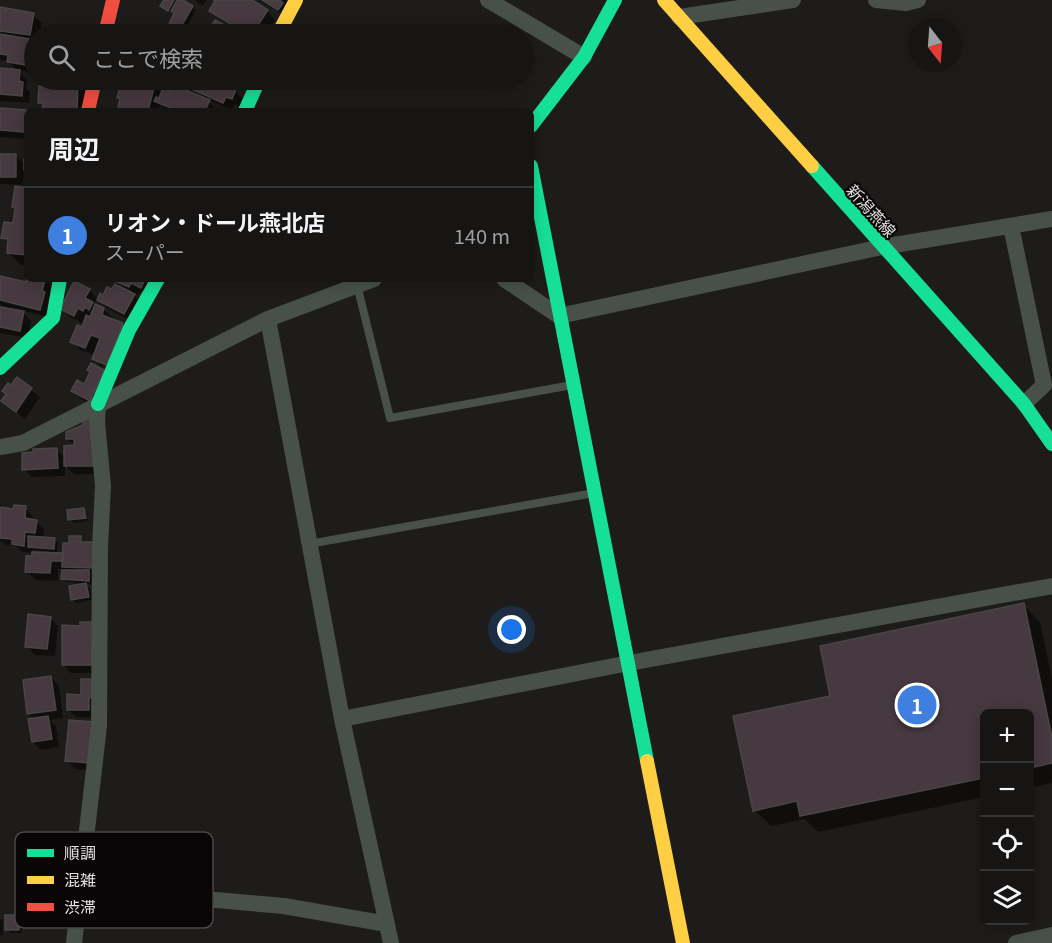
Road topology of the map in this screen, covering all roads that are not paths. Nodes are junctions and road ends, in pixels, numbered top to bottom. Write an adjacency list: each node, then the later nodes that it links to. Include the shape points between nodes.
1 (113, 0): 10 (street)
2 (296, 0): 11 (street)
3 (488, 0): 12 (street)
4 (615, 0): 14 (street)
5 (664, 0): 9 (street, 新潟燕線)
6 (793, 0): 9 (street)
7 (876, 0): 8 (street)
8 (918, 0)
9 (678, 17): 23 (street, 新潟燕線)
10 (107, 24)
11 (283, 24)
12 (528, 24)
13 (534, 27): 14 (street)
14 (584, 57): 19 (street)
15 (93, 90): 17 (street)
16 (254, 90): 18 (street)
17 (89, 108)
18 (246, 108)
19 (534, 122)
20 (534, 182): 29 (street)
21 (1052, 219): 22 (street)
22 (1011, 226): 23 (street); 34 (street, via 1044,385)
23 (882, 247): 29 (street); 34 (street, 新潟燕線)
24 (59, 282): 31 (street, via 53,318)
25 (156, 282): 33 (street, via 129,330)
26 (366, 282): 28 (street)
27 (508, 282): 29 (street)
28 (357, 285): 30 (street); 32 (lane, via 390,418)
29 (559, 316): 32 (street)
30 (268, 320): 33 (street); 38 (street)
31 (0, 368)
32 (573, 385): 37 (street)
33 (98, 404): 36 (street, via 23,443); 42 (street, via 103,486 99,726)
34 (1024, 404): 35 (street, 新潟燕線)
35 (1052, 444)
36 (0, 447)
37 (595, 493): 38 (lane); 40 (street)
38 (309, 544): 41 (street)
39 (1052, 586): 40 (street)
40 (629, 663): 41 (street); 49 (street)
41 (342, 718): 44 (street)
42 (87, 832)
43 (213, 900): 44 (street, via 284,906)
44 (387, 924): 48 (street)
45 (76, 928): 47 (street)
46 (1052, 935): 50 (street)
47 (74, 943)
48 (391, 943)
49 (683, 943)
50 (1016, 943)

